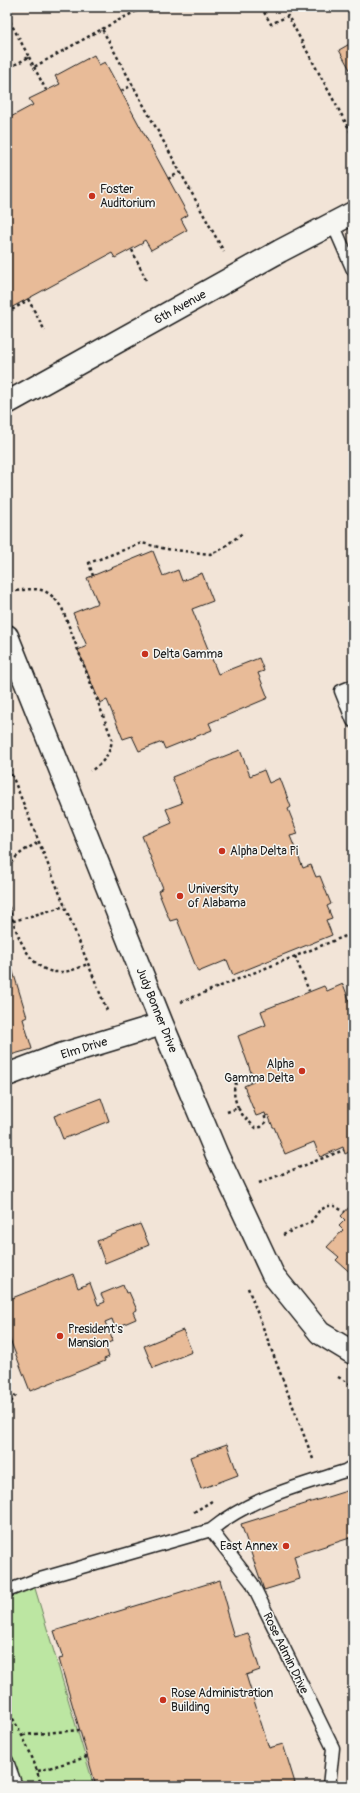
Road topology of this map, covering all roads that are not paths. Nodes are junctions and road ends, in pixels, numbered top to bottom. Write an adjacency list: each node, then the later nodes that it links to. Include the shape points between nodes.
1 (353, 213): 2 (street, 6th Avenue)
2 (333, 224): 3 (lane); 4 (street, 6th Avenue)
3 (353, 270)
4 (7, 403)
5 (7, 636): 8 (street, Judy Bonner Drive)
6 (353, 686): 7 (lane, via 341,691)
7 (353, 721)
8 (162, 1024): 9 (street, Elm Drive, via 60,1055); 10 (street, Judy Bonner Drive, via 217,1155 273,1275 320,1333)
9 (7, 1075)
10 (353, 1353)
11 (353, 1466): 12 (lane, via 245,1507)
12 (211, 1530): 13 (lane, via 33,1581); 16 (lane, Rose Admin Drive, via 252,1583 333,1748)
13 (7, 1591)
14 (7, 1762): 15 (lane)
15 (16, 1786)
16 (329, 1786)

